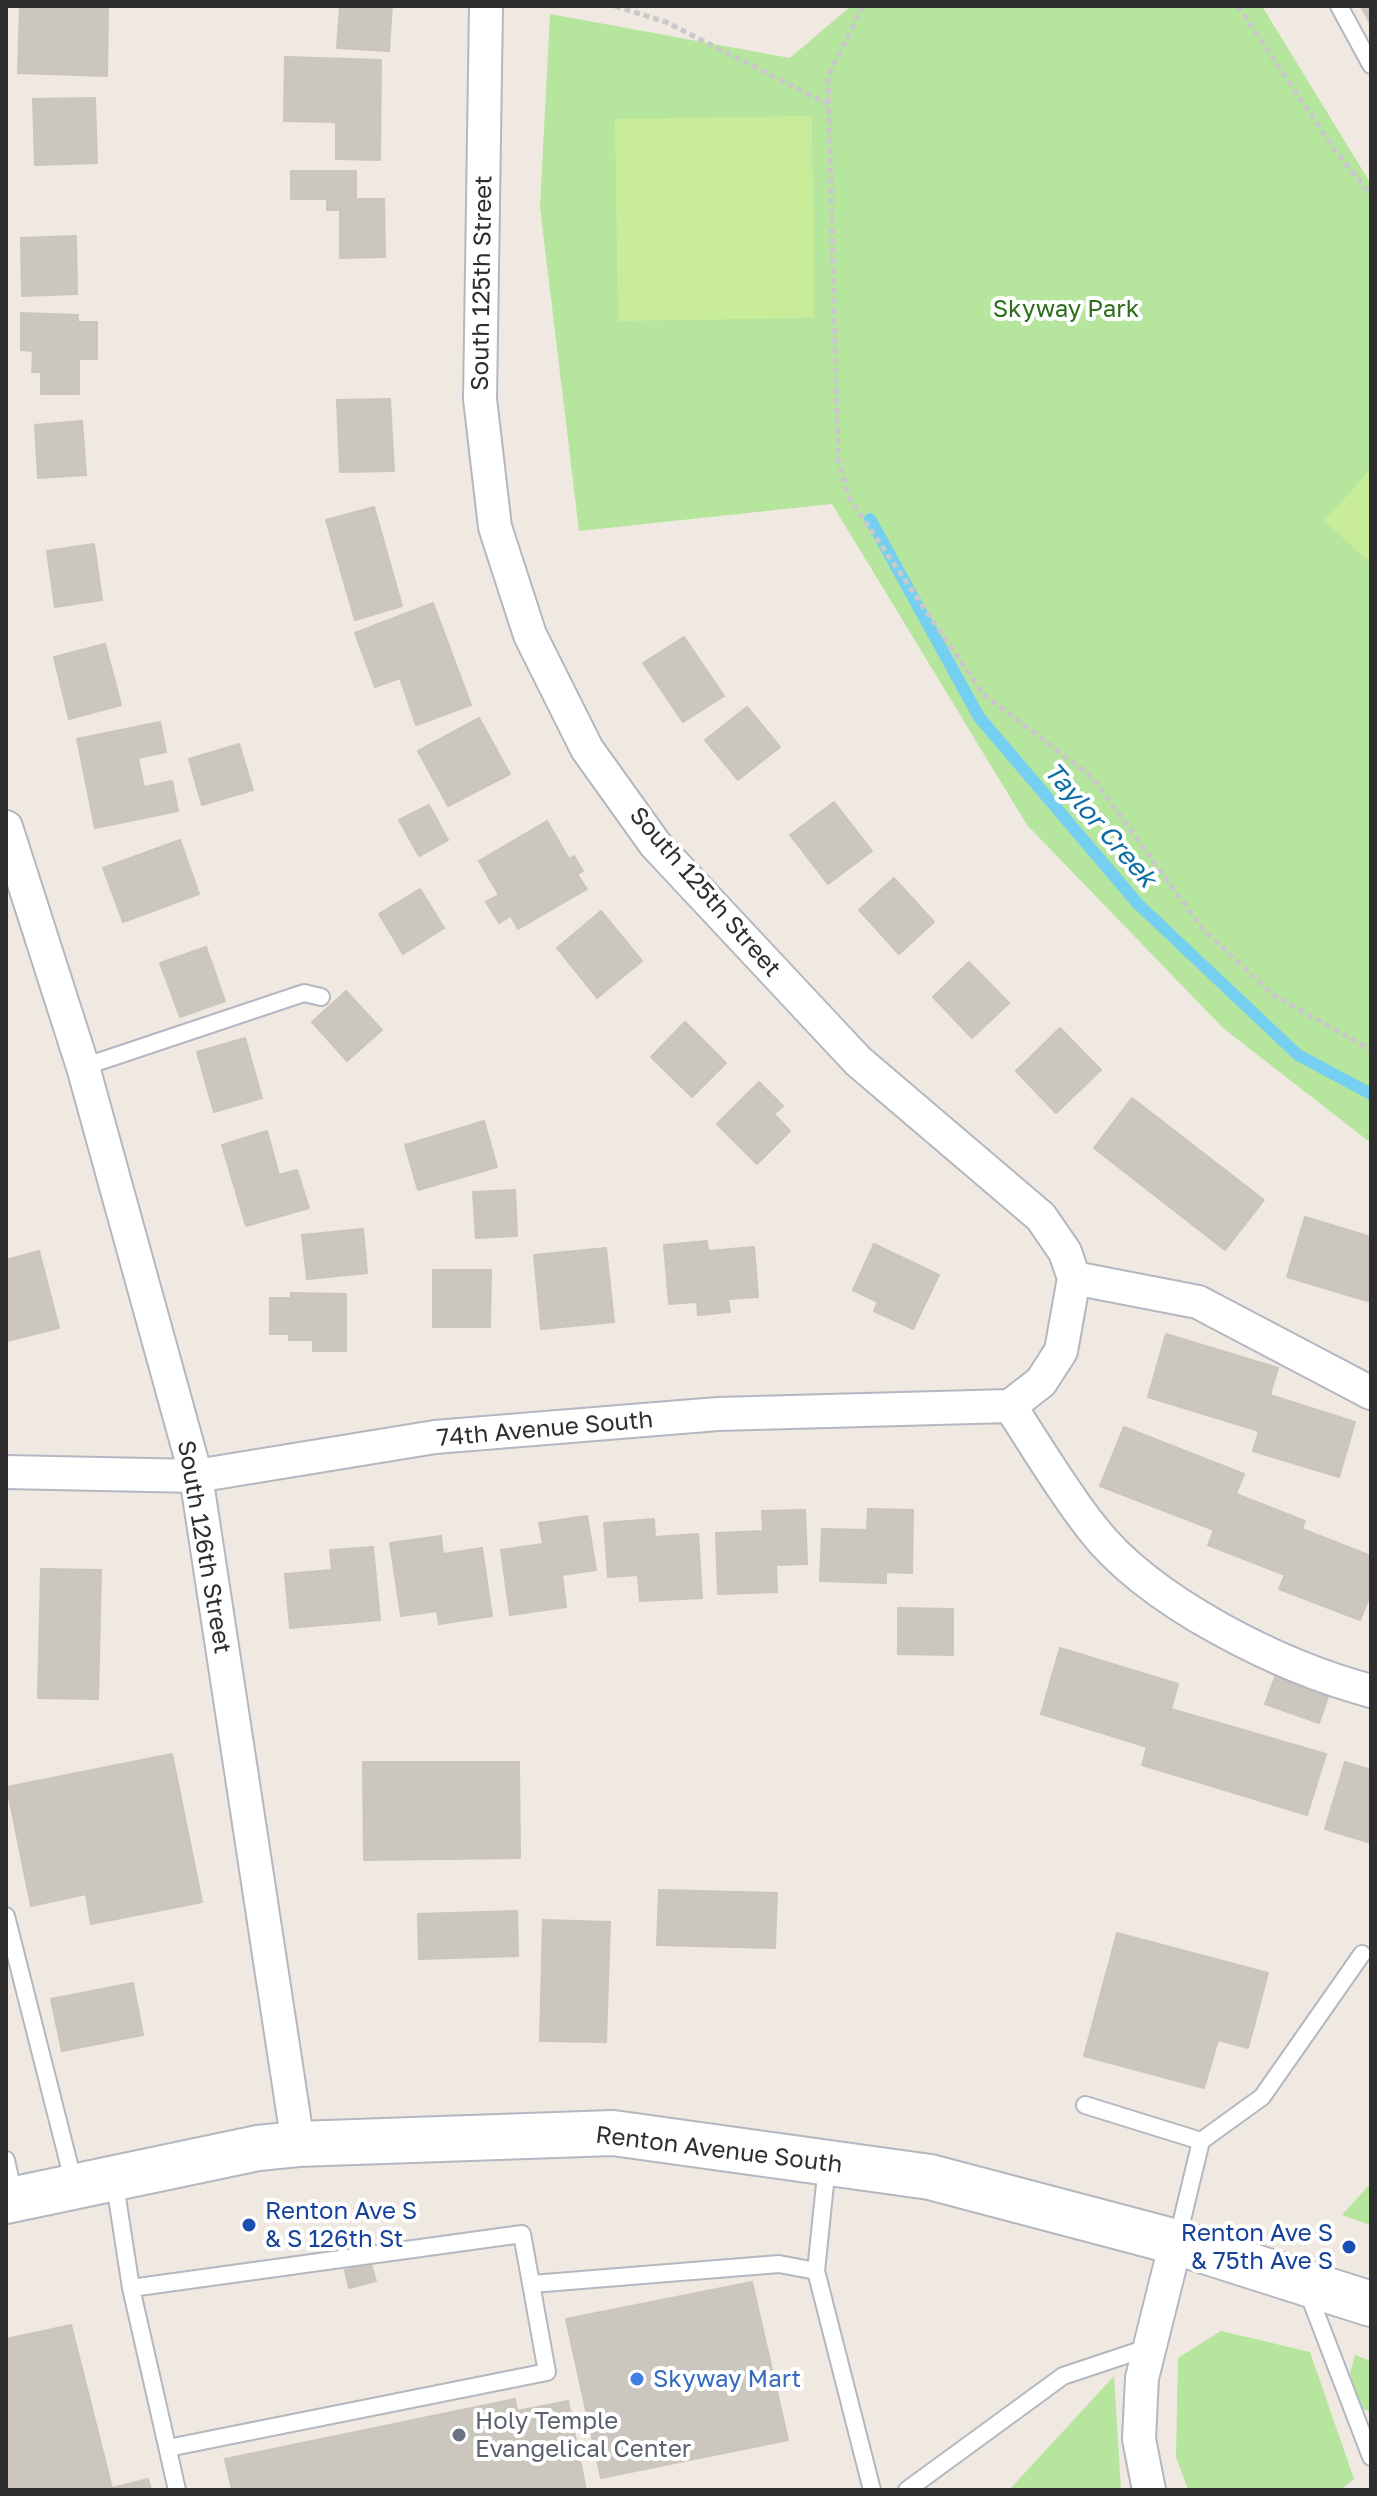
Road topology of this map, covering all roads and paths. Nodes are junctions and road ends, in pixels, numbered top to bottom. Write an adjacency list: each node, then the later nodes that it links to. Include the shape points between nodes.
1 (486, 6): 13 (street, South 125th Street, via 480,399 495,527 530,635 587,749 655,844 858,1061 1041,1217 1065,1252)
2 (615, 6): 7 (path, via 666,22)
3 (863, 6): 7 (path, via 828,76)
4 (1238, 6): 8 (path)
5 (1339, 6): 6 (lane)
6 (1371, 65)
7 (828, 104): 11 (path, via 838,459 849,498 983,694 1092,777 1202,928 1272,994)
8 (1371, 195)
9 (6, 827): 12 (street, South 126th Street)
10 (321, 997): 12 (lane, via 304,993)
11 (1371, 1050)
12 (83, 1067): 17 (street, South 126th Street)
13 (1074, 1278): 14 (street, via 1198,1302); 15 (street, via 1061,1351 1041,1382)
14 (1371, 1393)
15 (1010, 1406): 17 (street, 74th Avenue South, via 718,1414 451,1436); 18 (street, via 1093,1530 1152,1585 1226,1632 1324,1679)
16 (6, 1472): 17 (street, 74th Avenue South)
17 (196, 1476): 23 (street, South 126th Street)
18 (1371, 1691)
19 (6, 1916): 25 (lane)
20 (1362, 1954): 22 (lane, via 1262,2097)
21 (1085, 2105): 22 (lane)
22 (1201, 2141): 27 (lane)
23 (298, 2144): 24 (main road, Renton Avenue South, via 613,2133); 25 (main road, Renton Avenue South)
24 (827, 2163): 27 (main road, Renton Avenue South, via 930,2177); 28 (lane)
25 (94, 2181): 26 (main road, Renton Avenue South); 31 (lane)
26 (9, 2187)
27 (1176, 2242): 29 (main road, Renton Avenue South); 33 (street)
28 (816, 2271): 30 (lane, via 779,2264); 37 (lane)
29 (1305, 2283): 32 (main road, Renton Avenue South); 35 (lane)
30 (532, 2284): 31 (lane, via 522,2234); 34 (lane, via 547,2372)
31 (131, 2288): 34 (lane)
32 (1371, 2304)
33 (1150, 2347): 38 (lane, via 1063,2376); 39 (street, via 1142,2378 1139,2439)
34 (168, 2448): 36 (lane)
35 (1371, 2457)
36 (177, 2490)
37 (872, 2490)
38 (907, 2490)
39 (1149, 2490)

